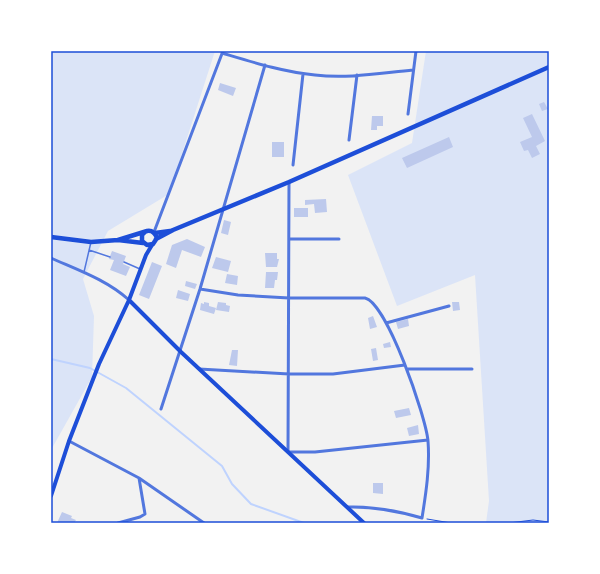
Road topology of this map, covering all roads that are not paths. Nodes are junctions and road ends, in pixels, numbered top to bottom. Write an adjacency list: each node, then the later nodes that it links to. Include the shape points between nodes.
1 (416, 51): 5 (street)
2 (223, 52): 3 (street); 15 (street)
3 (265, 65): 6 (street); 12 (street)
4 (549, 67): 11 (main road)
5 (413, 70): 7 (street); 8 (street)
6 (303, 74): 7 (street); 10 (street)
7 (357, 75): 9 (street)
8 (408, 114)
9 (349, 140)
10 (293, 165)
11 (289, 182): 12 (main road); 18 (street)
12 (224, 210): 13 (main road); 31 (street)
13 (173, 230): 15 (main road); 17 (main road)
14 (145, 232): 15 (main road); 20 (main road); 22 (main road, via 142,237)
15 (154, 233): 17 (main road)
16 (51, 237): 21 (main road)
17 (156, 239): 23 (main road)
18 (289, 239): 19 (street); 32 (street)
19 (339, 239)
20 (118, 240): 21 (main road); 22 (main road)
21 (90, 242): 24 (lane)
22 (144, 244): 23 (main road); 25 (main road)
23 (152, 245): 25 (main road)
24 (89, 250): 26 (lane); 30 (lane)
25 (146, 254): 29 (main road)
26 (110, 257)
27 (51, 258): 30 (street)
28 (124, 262): 29 (lane)
29 (141, 269): 33 (main road)
30 (84, 273): 33 (street, via 119,291)
31 (200, 289): 32 (street, via 238,295); 36 (street)
32 (289, 298): 35 (street, via 367,298); 41 (street)
33 (129, 300): 36 (main road); 44 (main road, via 99,364)
34 (449, 306): 35 (street)
35 (386, 323): 37 (street)
36 (180, 352): 38 (main road); 42 (street)
37 (405, 365): 39 (street); 41 (street, via 347,373)
38 (198, 369): 41 (street); 45 (main road)
39 (407, 369): 40 (street); 43 (street)
40 (472, 369)
41 (289, 374): 45 (street)
42 (161, 409)
43 (428, 440): 45 (street, via 315,452); 48 (street, via 427,483 422,518 369,507)
44 (69, 441): 46 (street); 47 (main road)
45 (288, 452): 48 (main road)
46 (139, 478): 49 (street, via 145,514); 50 (street)
47 (51, 496)
48 (347, 507): 51 (main road)
49 (118, 523)
50 (204, 523)
51 (364, 523)

